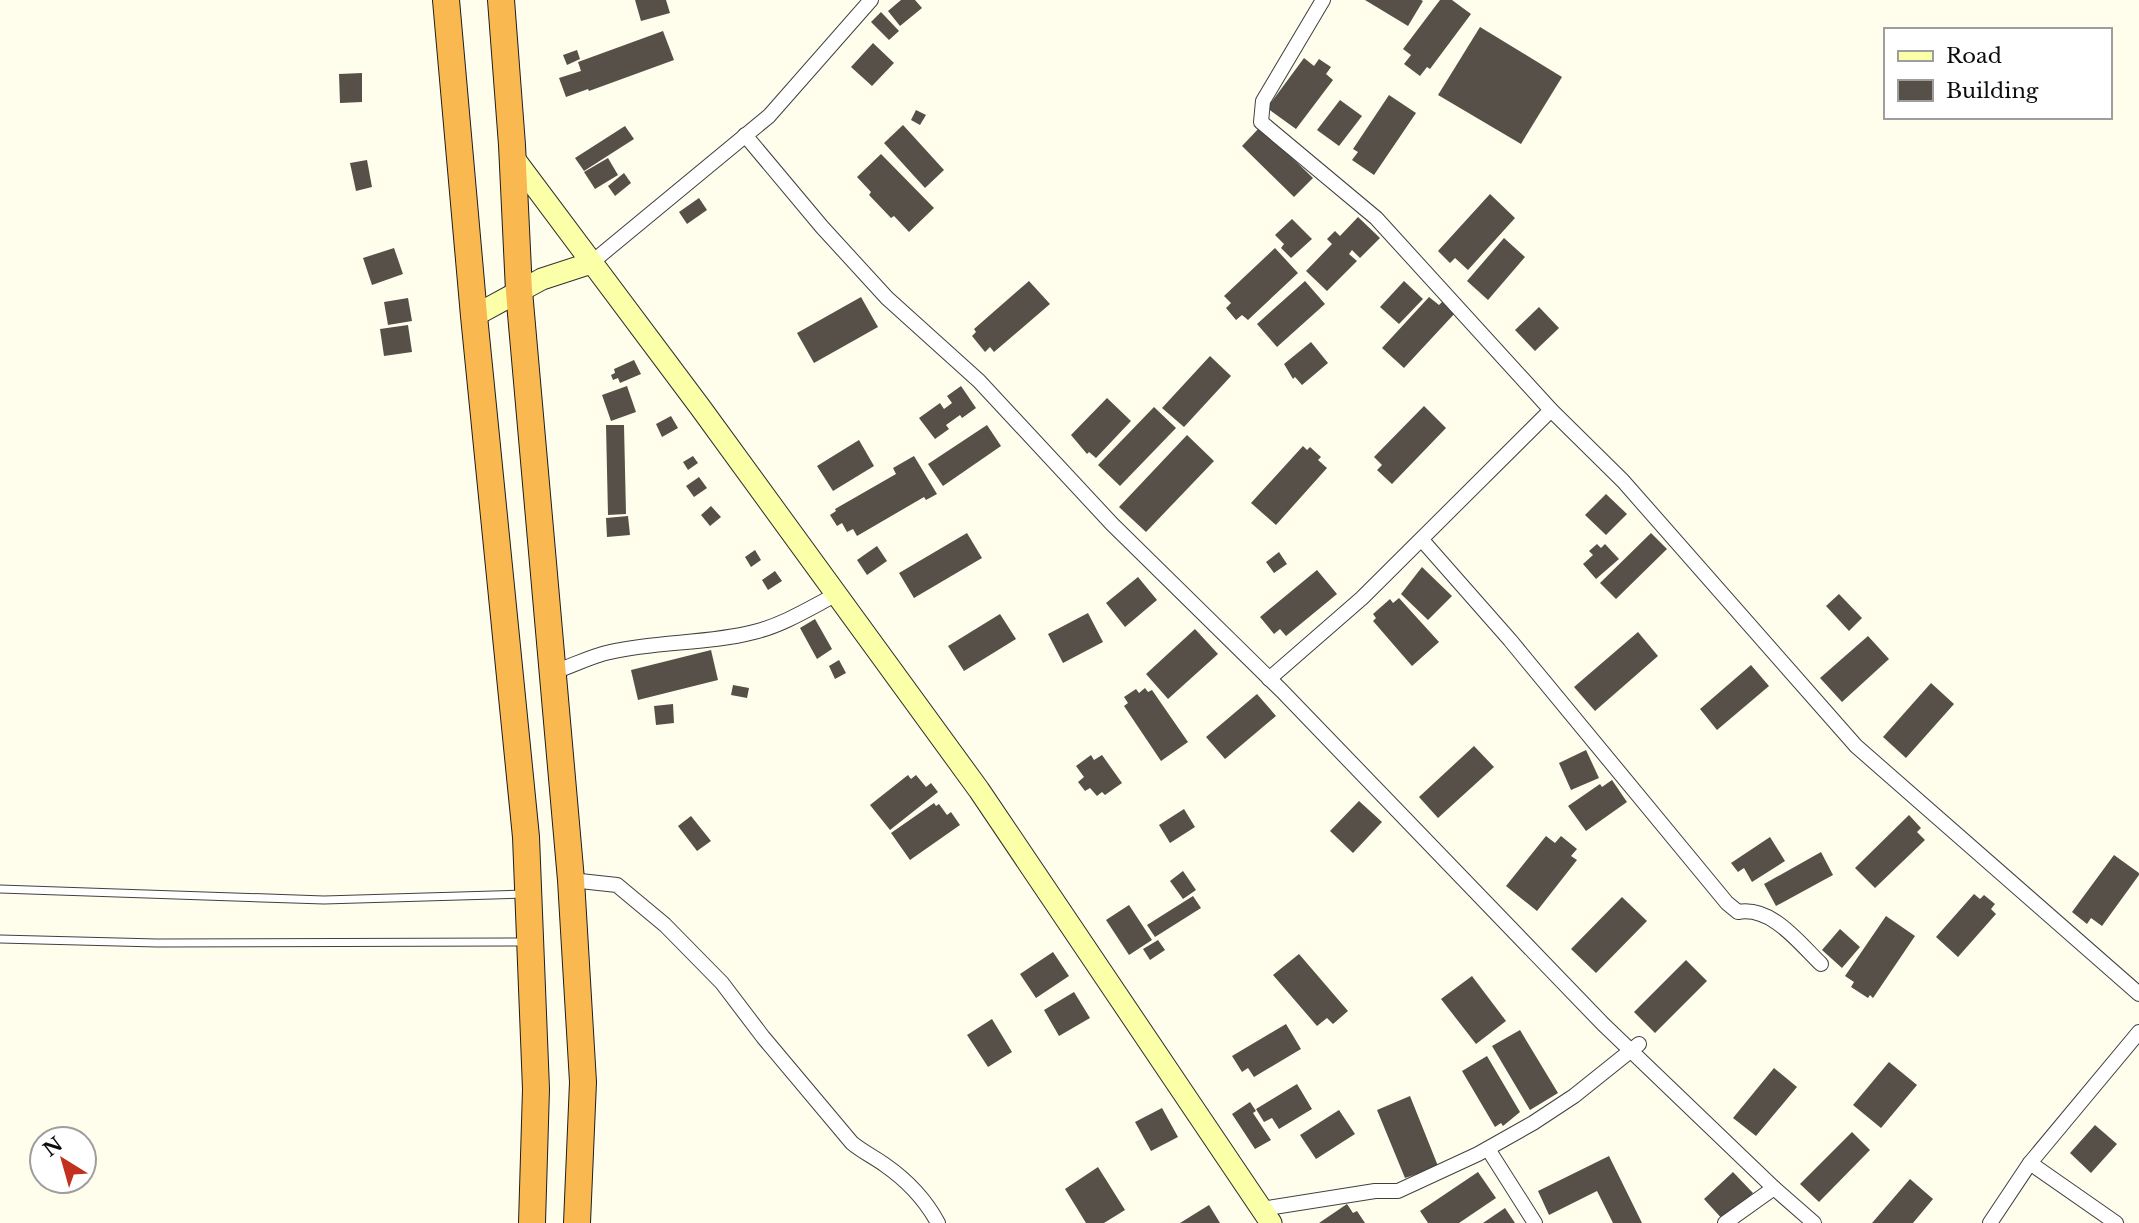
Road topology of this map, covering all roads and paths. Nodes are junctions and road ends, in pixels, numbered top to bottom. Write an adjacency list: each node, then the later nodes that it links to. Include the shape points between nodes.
1 (446, 0): 9 (highway)
2 (501, 0): 6 (highway)
3 (872, 0): 5 (street, via 769,116)
4 (1323, 0): 10 (street, via 1264,102 1261,122 1376,218)
5 (745, 135): 7 (street); 13 (street, via 887,298 979,381 1112,524)
6 (513, 157): 7 (street); 8 (highway)
7 (591, 263): 8 (street); 12 (street)
8 (519, 292): 9 (street); 14 (highway)
9 (474, 316): 15 (highway)
10 (1551, 410): 11 (street); 22 (street, via 1623,481 1856,746)
11 (1422, 540): 13 (street); 21 (street, via 1727,903 1738,912 1748,910 1772,919)
12 (837, 594): 14 (street, via 756,632 607,652); 28 (street, via 1017,844)
13 (1269, 679): 27 (street, via 1603,1024)
14 (555, 680): 15 (highway); 16 (highway)
15 (512, 692): 18 (highway)
16 (571, 880): 30 (highway, via 583,1082); 31 (street, via 617,885 665,925 722,983 852,1143 919,1193)
17 (0, 888): 18 (lane, via 324,900)
18 (529, 894): 20 (highway)
19 (0, 939): 20 (lane)
20 (530, 942): 29 (highway, via 536,1089)
21 (1821, 964)
22 (2139, 994)
23 (2139, 1032): 26 (street)
24 (1639, 1044): 25 (street, via 1574,1096)
25 (1488, 1149): 28 (street, via 1398,1191 1375,1191); 32 (street)
26 (2029, 1163): 35 (street); 36 (street)
27 (1774, 1188): 33 (street); 34 (street)
28 (1266, 1216)
29 (532, 1223)
30 (577, 1223)
31 (938, 1223)
32 (1535, 1223)
33 (1725, 1223)
34 (1814, 1223)
35 (1990, 1223)
36 (2116, 1223)

